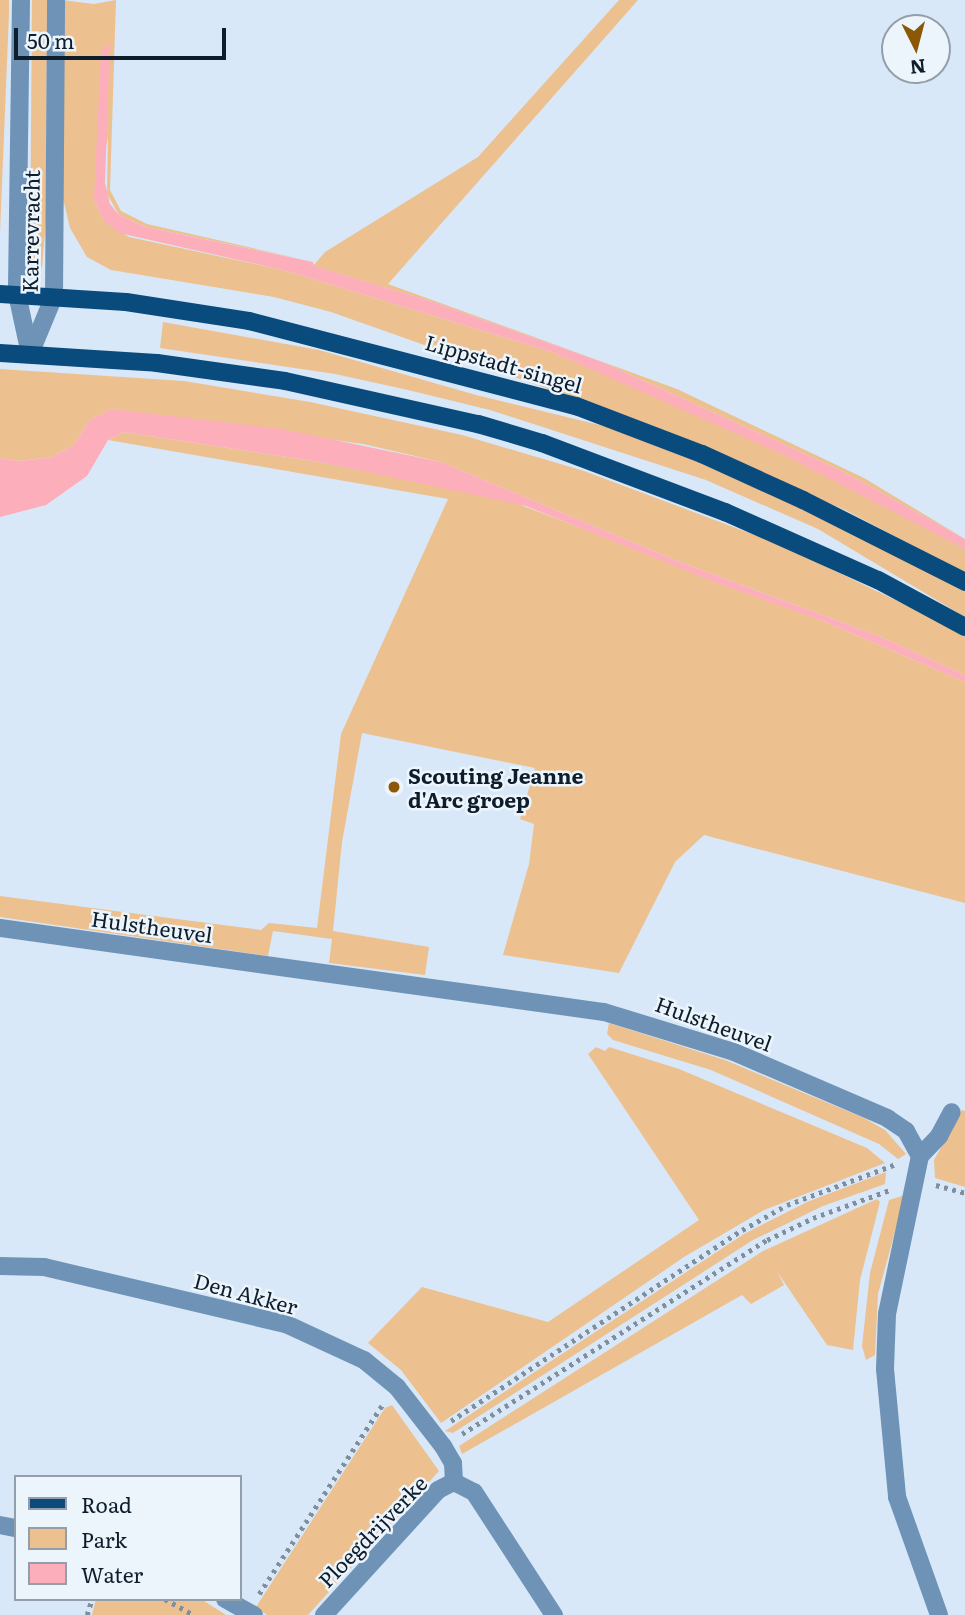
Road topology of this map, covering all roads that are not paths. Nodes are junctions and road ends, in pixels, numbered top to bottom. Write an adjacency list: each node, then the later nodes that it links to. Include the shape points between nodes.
1 (21, 0): 3 (street, Karrevracht)
2 (56, 0): 4 (street, Karrevracht)
3 (8, 294): 4 (main road, Lippstadt-singel); 6 (street, Karrevracht)
4 (54, 296): 6 (street, Karrevracht); 7 (main road, Lippstadt-singel, via 187,310 292,329 576,406 715,460)
5 (0, 353): 6 (main road)
6 (30, 354): 8 (main road, via 157,363 285,381 491,427 725,512 878,580)
7 (965, 582)
8 (965, 627)
9 (0, 929): 11 (street, Hulstheuvel, via 604,1012 734,1052 887,1118 906,1131)
10 (951, 1112): 11 (street, via 939,1136)
11 (920, 1156): 18 (street, via 887,1314 885,1369 897,1497)
12 (0, 1266): 13 (street, Den Akker, via 44,1267 286,1324 364,1360 397,1387 438,1440 453,1463)
13 (454, 1482): 16 (street, Ploegdrijverke, via 438,1490); 17 (street, Ploegdrijverke, via 474,1492)
14 (229, 1601): 15 (street)
15 (251, 1613)
16 (324, 1615)
17 (554, 1615)
18 (939, 1615)

